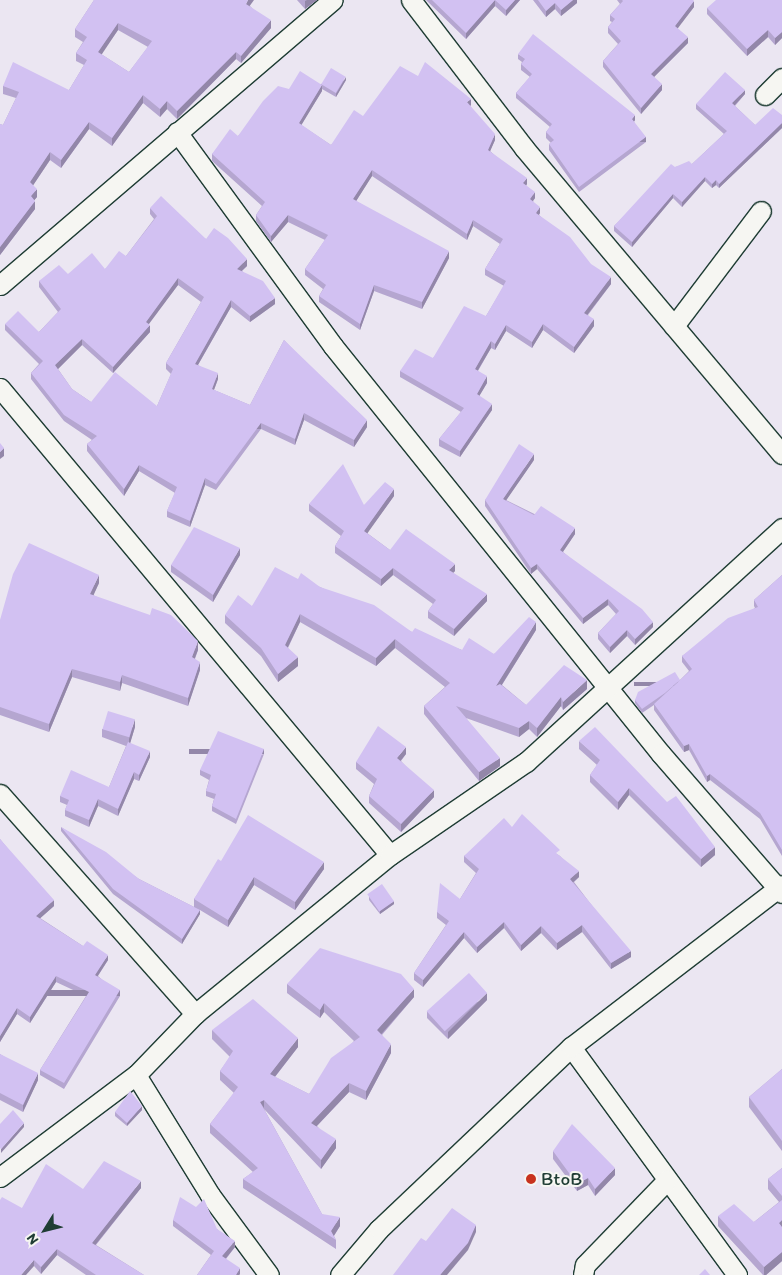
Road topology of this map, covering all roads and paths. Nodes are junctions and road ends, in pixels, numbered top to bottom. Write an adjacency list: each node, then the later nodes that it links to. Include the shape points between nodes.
1 (333, 0): 5 (street)
2 (410, 0): 8 (street, via 524,148)
3 (782, 78): 4 (street)
4 (765, 95)
5 (178, 132): 7 (street); 12 (street, via 333,346)
6 (760, 211): 8 (street)
7 (0, 285)
8 (674, 326): 10 (street)
9 (0, 388): 14 (street)
10 (782, 454)
11 (782, 528): 12 (street)
12 (609, 690): 14 (street, via 526,762); 15 (street)
13 (0, 794): 16 (street)
14 (390, 855): 16 (street)
15 (781, 889): 17 (street)
16 (195, 1014): 18 (street)
17 (571, 1047): 20 (street); 22 (street, via 379,1229)
18 (136, 1075): 19 (street); 21 (street, via 210,1195)
19 (0, 1177)
20 (667, 1180): 23 (street, via 585,1265); 24 (street)
21 (269, 1275)
22 (340, 1275)
23 (583, 1275)
24 (737, 1275)

